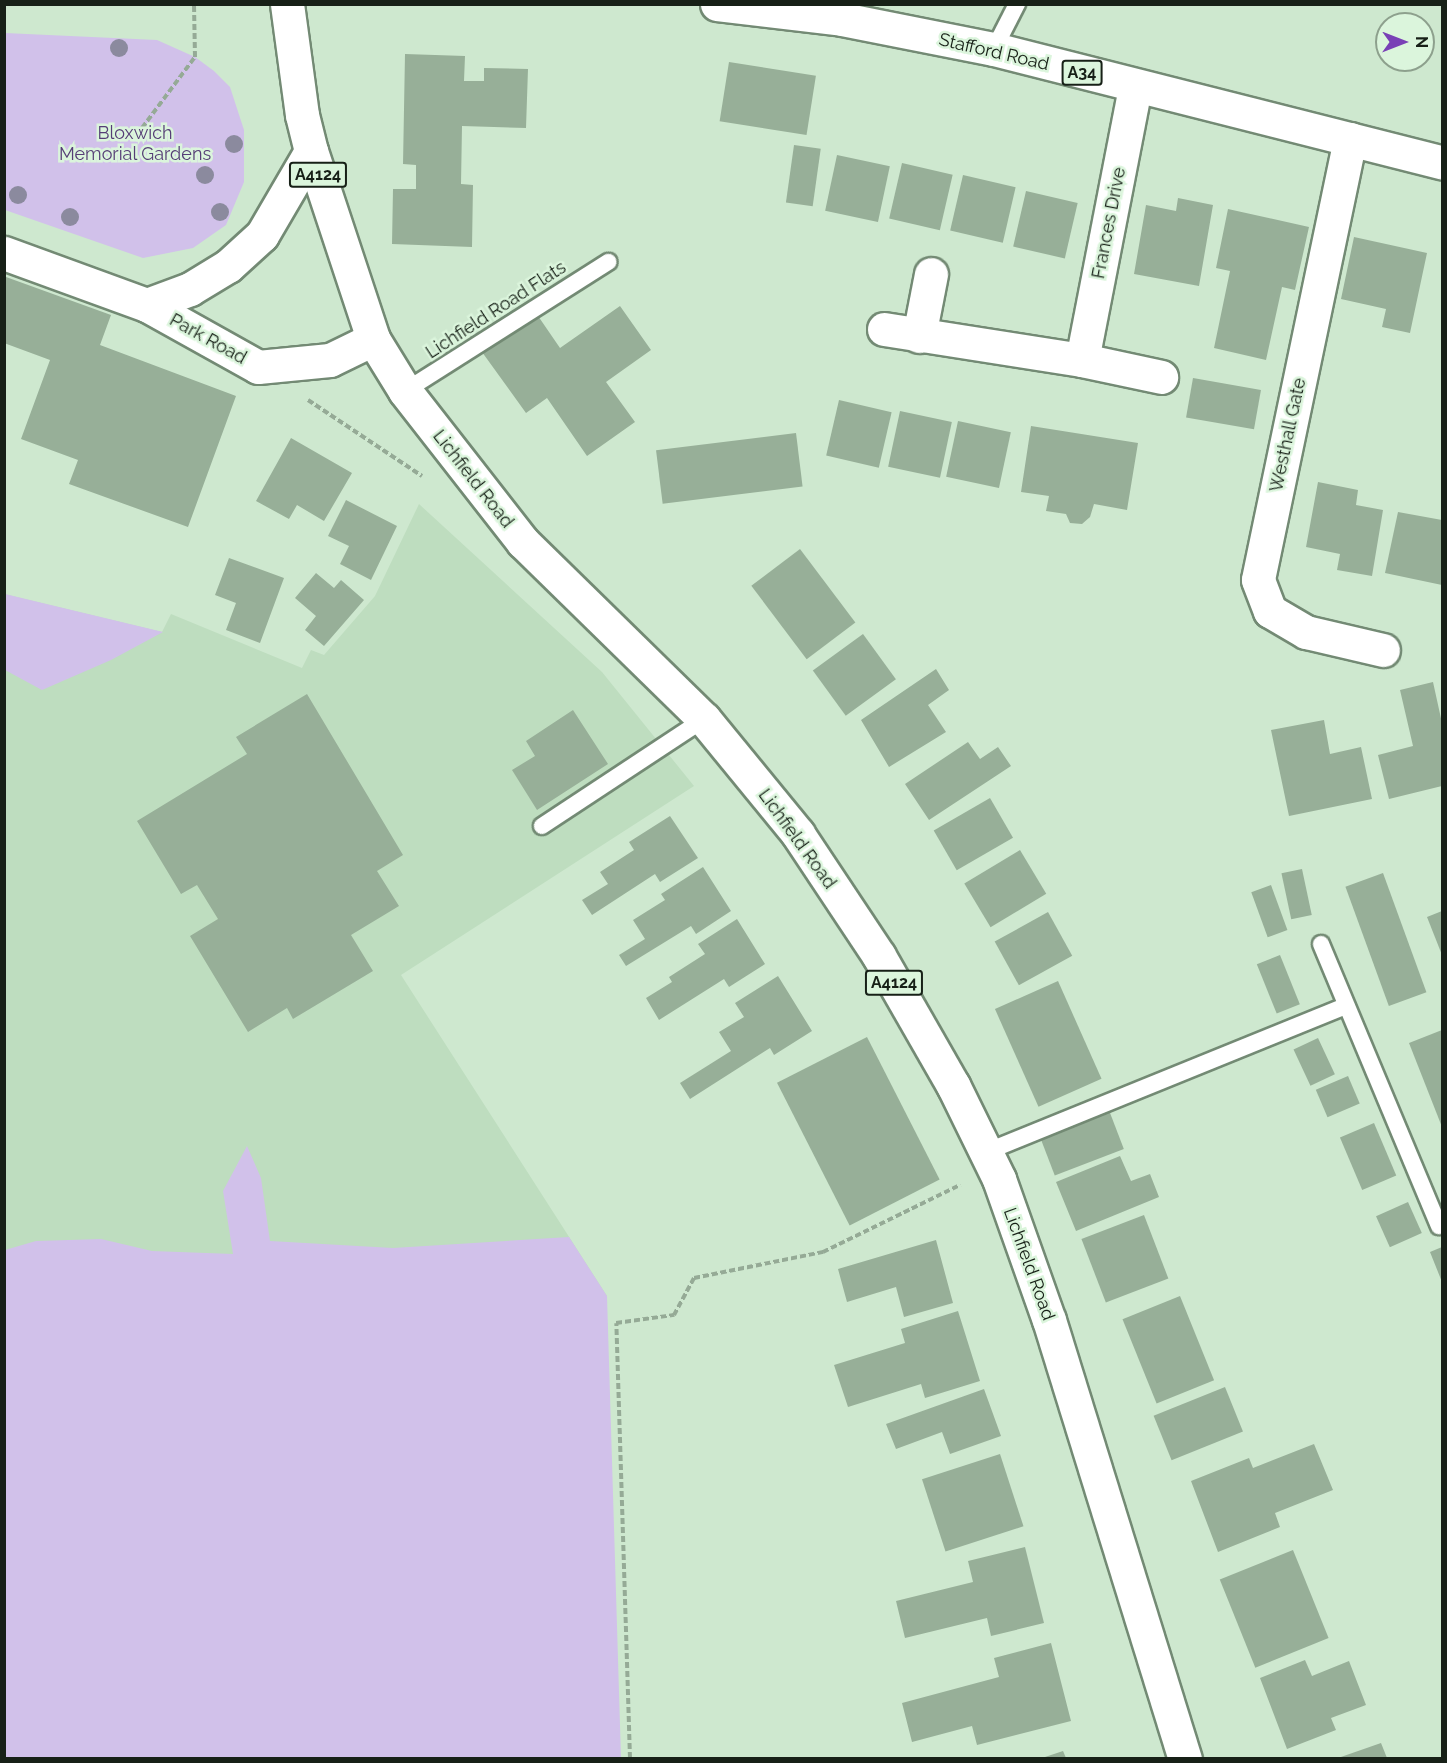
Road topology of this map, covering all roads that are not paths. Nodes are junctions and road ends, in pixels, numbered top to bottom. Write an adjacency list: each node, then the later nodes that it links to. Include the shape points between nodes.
1 (287, 4): 7 (main road, Lichfield Road / A4124, via 302,115)
2 (717, 4): 4 (main road, Stafford Road / A34, via 842,19)
3 (1017, 4): 4 (lane)
4 (994, 50): 5 (main road, Stafford Road / A34)
5 (1135, 87): 6 (main road, Stafford Road / A34); 16 (main road, Frances Drive)
6 (1350, 140): 8 (main road, Stafford Road / A34); 19 (main road, Westhall Gate, via 1258,580 1270,611 1306,632)
7 (311, 151): 12 (main road, Park Road, via 262,235 218,272 190,289); 15 (main road, Lichfield Road / A4124)
8 (1443, 162)
9 (4, 254): 12 (main road, Park Road)
10 (608, 262): 18 (lane, Lichfield Road Flats)
11 (931, 274): 14 (main road)
12 (147, 306): 15 (main road, Park Road, via 258,367 330,360)
13 (884, 329): 14 (main road)
14 (919, 336): 16 (main road)
15 (373, 339): 18 (main road, Lichfield Road / A4124)
16 (1082, 360): 17 (main road)
17 (1161, 377)
18 (405, 391): 20 (main road, Lichfield Road / A4124, via 543,564)
19 (1383, 650)
20 (704, 719): 21 (lane); 24 (main road, Lichfield Road / A4124, via 798,834 879,956)
21 (542, 826)
22 (1321, 944): 23 (lane)
23 (1346, 1006): 24 (lane); 25 (lane)
24 (990, 1161): 26 (main road, Lichfield Road / A4124, via 1049,1320)
25 (1439, 1226)
26 (1185, 1758)

